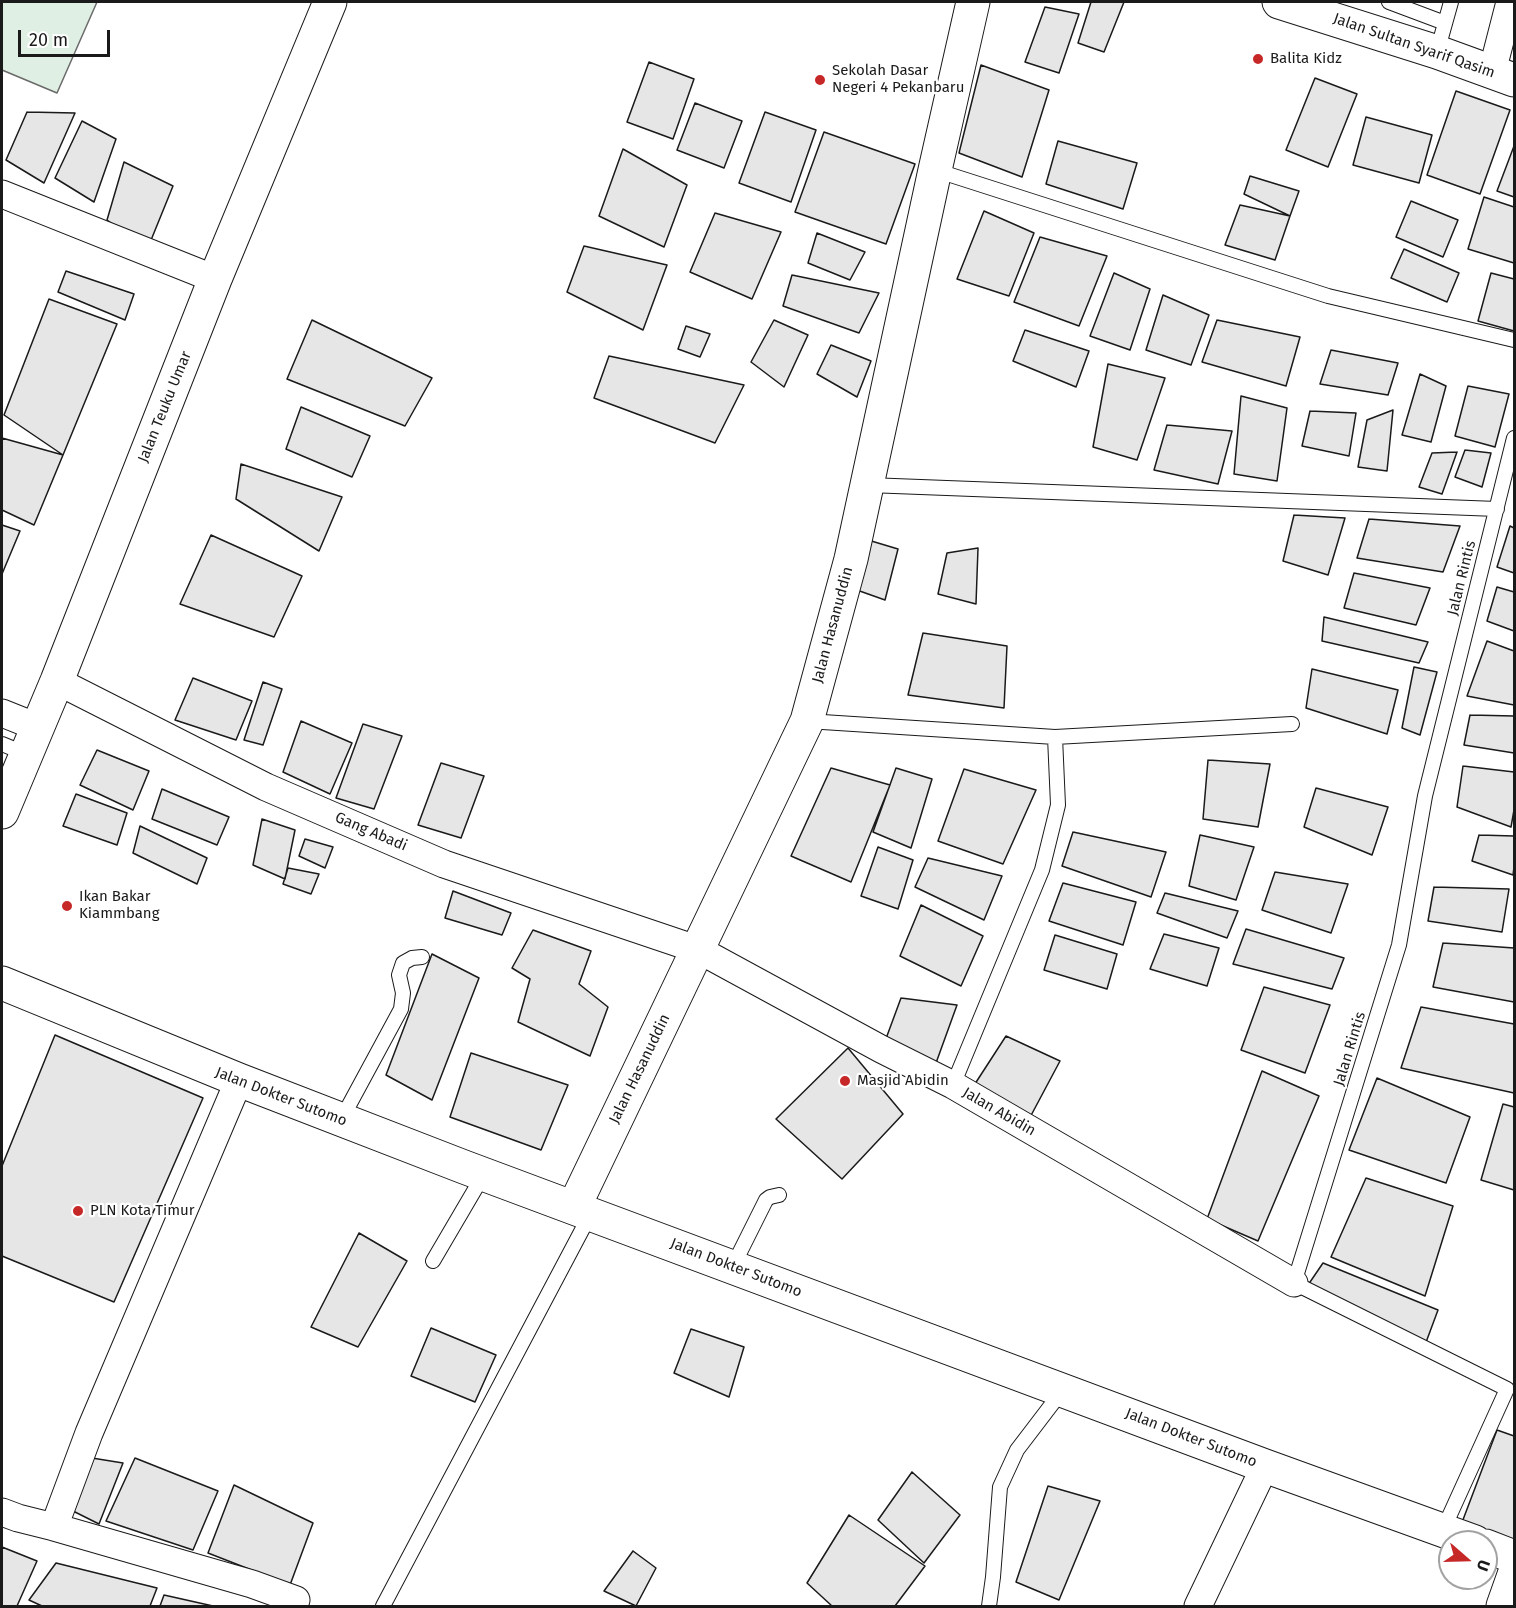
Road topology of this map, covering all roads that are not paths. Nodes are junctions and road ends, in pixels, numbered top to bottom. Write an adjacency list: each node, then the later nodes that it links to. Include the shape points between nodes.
1 (330, 2): 11 (street, Jalan Teuku Umar)
2 (973, 2): 9 (street, Jalan Hasanuddin)
3 (1279, 2): 7 (street, Jalan Sultan Syarif Qasim)
4 (1389, 2): 7 (lane)
5 (1450, 2): 7 (lane)
6 (1510, 2): 8 (street)
7 (1441, 38): 8 (street, Jalan Sultan Syarif Qasim)
8 (1503, 76)
9 (935, 170): 12 (lane, via 1328,296); 14 (street, Jalan Hasanuddin)
10 (2, 194): 11 (street)
11 (215, 279): 16 (street, Jalan Teuku Umar)
12 (1515, 340)
13 (1515, 438): 15 (lane, Jalan Rintis)
14 (868, 485): 15 (lane); 18 (street, Jalan Hasanuddin)
15 (1497, 509): 34 (lane, Jalan Rintis, via 1425,796 1399,945)
16 (57, 681): 21 (street, Jalan Teuku Umar); 23 (street, Gang Abadi, via 266,787 444,864)
17 (2, 713): 21 (street)
18 (807, 721): 20 (lane); 23 (street, Jalan Hasanuddin)
19 (1292, 724): 20 (lane)
20 (1055, 737): 27 (lane, via 1058,805 1042,870)
21 (22, 742): 22 (street, Jalan Teuku Umar)
22 (2, 813)
23 (699, 950): 27 (street, Jalan Abidin); 31 (street, Jalan Hasanuddin)
24 (422, 957): 28 (lane, via 404,963 399,975 401,1009)
25 (2, 983): 26 (street, Jalan Dokter Sutomo)
26 (239, 1080): 28 (street, Jalan Dokter Sutomo); 39 (street, via 89,1433)
27 (953, 1085): 34 (street, Jalan Abidin)
28 (341, 1120): 29 (street, Jalan Dokter Sutomo)
29 (484, 1174): 31 (street, Jalan Dokter Sutomo); 32 (lane)
30 (779, 1196): 33 (lane, via 766,1200)
31 (582, 1210): 33 (street, Jalan Dokter Sutomo); 45 (lane)
32 (434, 1261)
33 (733, 1266): 36 (street, Jalan Dokter Sutomo)
34 (1294, 1283): 35 (lane)
35 (1511, 1388): 40 (lane)
36 (1063, 1390): 37 (street, Jalan Dokter Sutomo); 46 (lane, via 1017,1450 1000,1487)
37 (1265, 1467): 40 (street, Jalan Dokter Sutomo); 47 (street)
38 (2, 1512): 39 (street)
39 (54, 1527): 44 (street)
40 (1443, 1530)
41 (1498, 1551): 42 (street)
42 (1515, 1557)
43 (1515, 1575): 48 (street)
44 (296, 1600)
45 (383, 1606)
46 (989, 1606)
47 (1198, 1606)
48 (1503, 1606)

